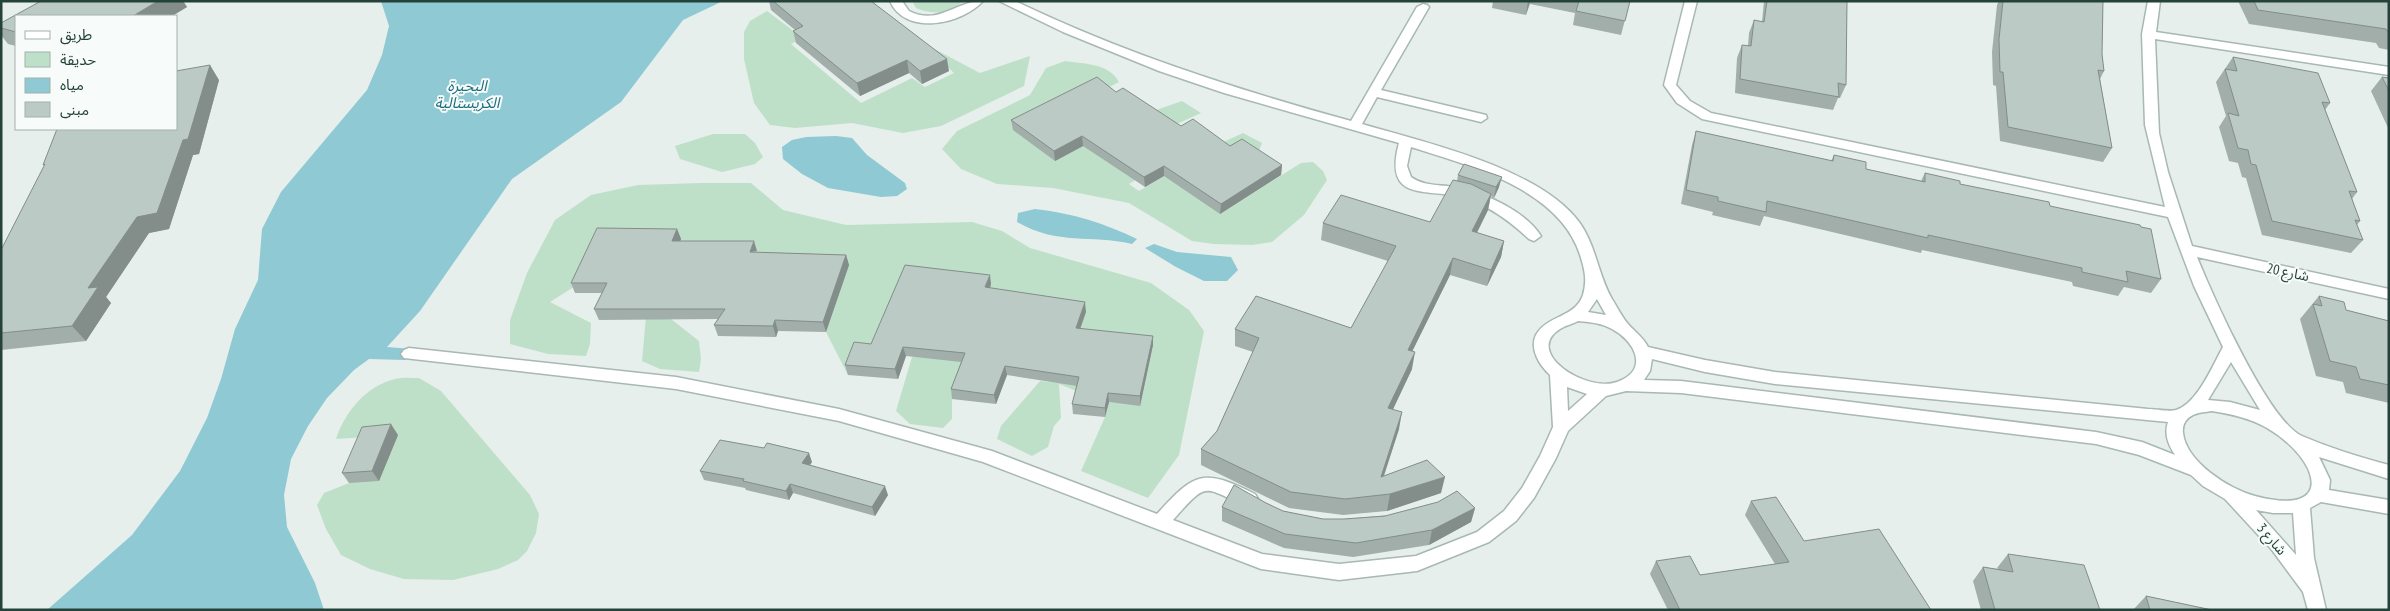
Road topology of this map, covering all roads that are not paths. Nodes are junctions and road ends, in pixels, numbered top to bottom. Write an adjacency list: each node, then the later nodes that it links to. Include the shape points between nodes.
1 (896, 1): 2 (street, via 897,8 904,14 927,20 953,15)
2 (977, 1)
3 (1004, 1): 11 (street, via 1067,31 1153,65)
4 (1691, 1): 13 (street, via 1670,85 1676,97 1689,108 1707,116)
5 (2154, 1): 7 (street)
6 (1423, 7): 9 (street)
7 (2148, 34): 8 (street); 13 (street, via 2152,132)
8 (2389, 71)
9 (1374, 92): 10 (street); 11 (street)
10 (1481, 118)
11 (1354, 126): 12 (street)
12 (1406, 140): 14 (street, via 1401,168 1408,182 1460,192 1489,202 1515,217); 16 (street, via 1505,174 1541,195 1570,220 1580,234 1588,249)
13 (2174, 214): 15 (street)
14 (1534, 236)
15 (2188, 250): 17 (street, شارع 20); 20 (street)
16 (1594, 276): 18 (street, via 1590,297); 19 (street)
17 (2389, 294)
18 (1577, 316): 19 (street, via 1609,321); 23 (street, via 1562,319 1549,327 1542,337 1541,350)
19 (1623, 328): 21 (street, via 1636,339)
20 (2230, 349): 26 (street, via 2216,376); 28 (street)
21 (1643, 351): 24 (street, via 1645,365 1640,377); 26 (street, via 1775,378 2148,415 2180,416)
22 (409, 354): 37 (street, via 676,383 839,415 986,456)
23 (1558, 375): 25 (street, via 1574,385); 27 (street)
24 (1628, 386): 25 (street, via 1612,391); 30 (street, via 1681,387 2096,438 2142,448)
25 (1602, 390): 27 (street)
26 (2189, 410): 28 (street, via 2212,406 2233,408); 30 (street, via 2176,422 2174,436 2181,453)
27 (1561, 427): 37 (street, via 1548,458 1510,516 1483,538 1417,563 1340,572 1261,562)
28 (2279, 427): 29 (street)
29 (2294, 437): 31 (street, via 2334,456); 33 (street, via 2319,468 2322,487)
30 (2195, 470): 32 (street)
31 (2389, 472)
32 (2229, 492): 34 (street, via 2267,505); 38 (street, شارع 3, via 2278,545)
33 (2318, 495): 34 (street); 35 (street)
34 (2300, 505): 38 (street, شارع 3)
35 (2389, 507)
36 (1266, 508): 37 (street, via 1226,486 1202,483 1192,488)
37 (1160, 523)
38 (2310, 589): 39 (street, شارع 3)
39 (2317, 610)

